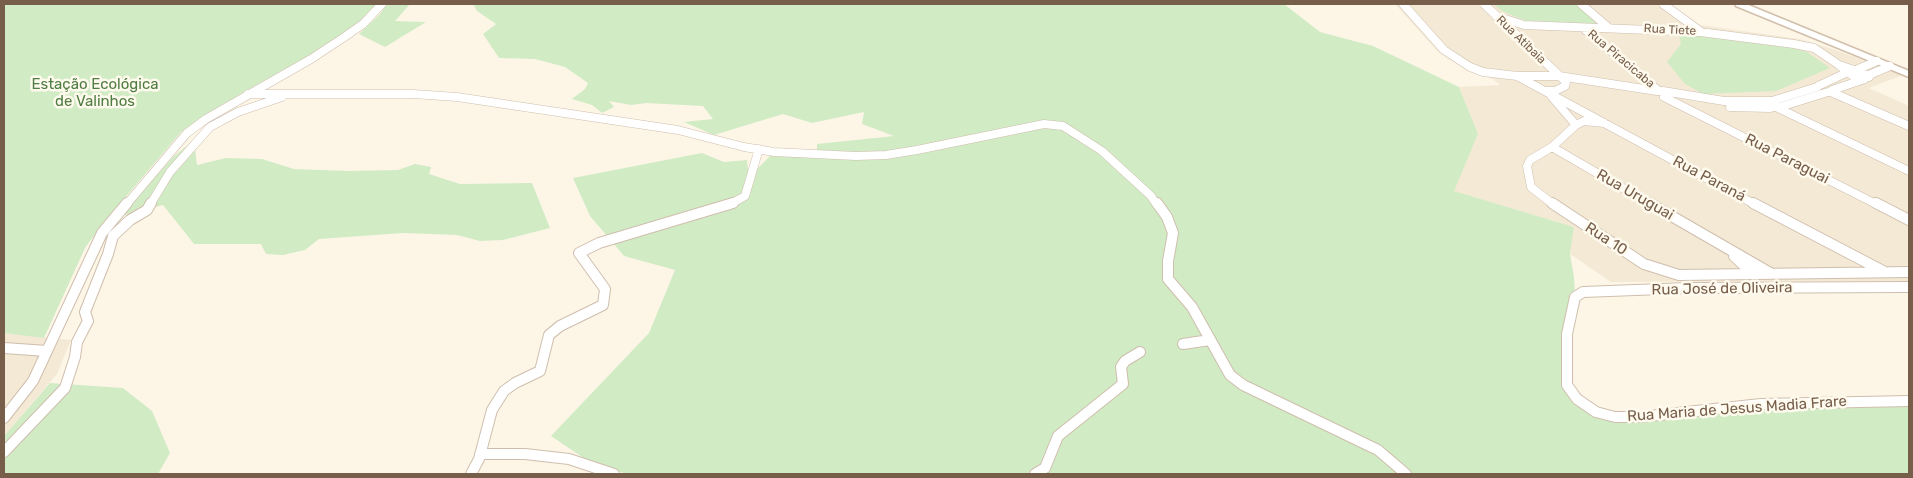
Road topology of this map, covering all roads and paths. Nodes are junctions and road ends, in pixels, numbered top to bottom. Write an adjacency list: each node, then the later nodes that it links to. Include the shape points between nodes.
1 (382, 4): 21 (street, via 363,24 343,38)
2 (1403, 4): 15 (street, via 1459,62 1483,72)
3 (1484, 4): 7 (street, Rua Atibaia)
4 (1581, 4): 9 (street)
5 (1663, 4): 10 (street)
6 (1739, 4): 11 (street)
7 (1496, 16): 8 (street, Rua Tiete, via 1524,25); 17 (street, Rua Atibaia)
8 (1583, 28): 9 (street, Rua Tiete); 23 (street, Rua Piracicaba)
9 (1610, 28): 10 (street, Rua Tiete)
10 (1700, 32): 13 (street, Rua Tiete, via 1814,48)
11 (1877, 61): 12 (street); 13 (street)
12 (1890, 66): 14 (street); 16 (street)
13 (1852, 71): 16 (street, Rua Tiete); 18 (street)
14 (1909, 74)
15 (1517, 76): 17 (street); 19 (street, Rua Paraná)
16 (1867, 77): 20 (street)
17 (1563, 81): 19 (street, via 1555,91); 23 (street); 25 (street, via 1565,95)
18 (1818, 86): 20 (street); 24 (street)
19 (1545, 91): 25 (street, Rua Paraná); 27 (street)
20 (1830, 91): 24 (street); 28 (street)
21 (248, 94): 22 (street); 45 (street, via 187,133 120,210 102,234)
22 (290, 94): 30 (street, via 457,97 678,130); 49 (street, via 238,112 210,127 170,172 147,210 113,236 85,312 88,321 77,342 76,356 65,388)
23 (1662, 94): 24 (street, via 1714,106 1749,108); 32 (street, Rua Paraguai)
24 (1774, 105): 31 (street)
25 (1575, 106): 26 (street, Rua Paraná); 27 (street)
26 (1604, 123): 27 (street, via 1584,121); 34 (street, Rua Paraná)
27 (1576, 125): 29 (street)
28 (1909, 126)
29 (1552, 148): 33 (street, Rua Uruguai); 38 (street, Rua 10, via 1530,160 1527,166 1531,187 1644,264 1679,275)
30 (759, 149): 42 (street, via 886,155 1037,126 1064,126 1102,151 1151,196 1167,217 1173,233 1168,279 1192,307); 50 (street, via 745,196 734,203 599,243 579,253 605,288 603,305 560,326 549,335 540,371 504,391 492,410)
31 (1909, 171)
32 (1909, 220)
33 (1718, 243): 38 (street, Rua Uruguai); 39 (street, Rua Uruguai)
34 (1842, 251): 35 (street, Rua Paraná); 37 (street, Rua Paraná)
35 (1886, 272): 36 (street, Rua 10); 37 (street, Rua 10)
36 (1909, 272)
37 (1862, 273): 39 (street, Rua 10)
38 (1753, 274): 39 (street, Rua 10)
39 (1772, 274)
40 (1909, 287): 41 (street, Rua José de Oliveira, via 1583,292 1574,297)
41 (1567, 334): 47 (street, Rua Maria de Jesus Madia Frare, via 1567,385 1577,398 1596,412 1615,417 1761,404)
42 (1210, 340): 43 (street); 54 (street, via 1230,375 1243,385 1378,450)
43 (1183, 344)
44 (4, 348): 45 (street)
45 (47, 351): 48 (street, via 33,381)
46 (1140, 352): 53 (street, via 1125,360 1121,367 1123,384 1058,436 1045,468)
47 (1909, 401)
48 (4, 418)
49 (4, 452)
50 (480, 454): 51 (street); 52 (street, via 525,454 569,459)
51 (471, 474)
52 (614, 474)
53 (1035, 474)
54 (1406, 474)

